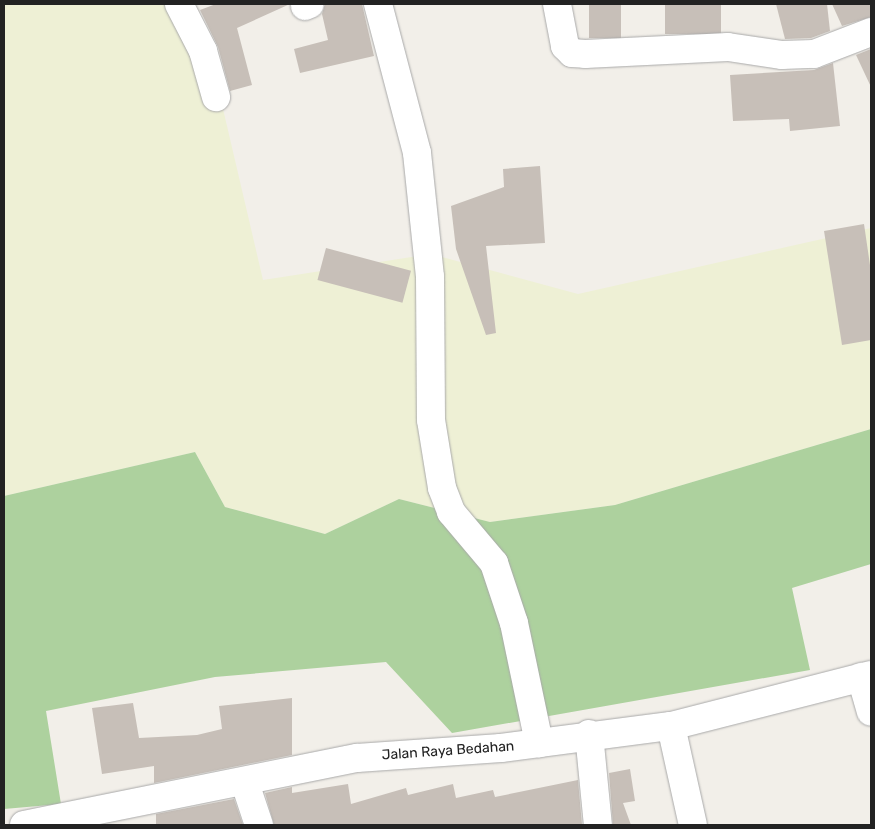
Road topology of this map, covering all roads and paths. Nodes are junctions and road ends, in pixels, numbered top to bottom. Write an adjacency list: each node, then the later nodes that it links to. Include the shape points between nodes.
1 (179, 4): 5 (street, via 202,50)
2 (378, 4): 10 (street, via 418,153 430,277 431,420 442,488 451,512 494,562 514,623)
3 (557, 4): 4 (street, via 565,46 572,53 728,47 782,55 814,54)
4 (871, 32)
5 (216, 97)
6 (866, 676): 7 (street); 8 (street, Jalan Raya Bedahan)
7 (871, 712)
8 (671, 726): 9 (street, Jalan Raya Bedahan); 16 (street)
9 (589, 734): 10 (street, Jalan Raya Bedahan); 15 (street)
10 (539, 743): 11 (street, Jalan Raya Bedahan, via 357,758)
11 (245, 783): 12 (street, Jalan Raya Bedahan); 14 (street)
12 (66, 821): 13 (street, Jalan Raya Bedahan)
13 (24, 825)
14 (259, 825)
15 (598, 825)
16 (693, 825)

